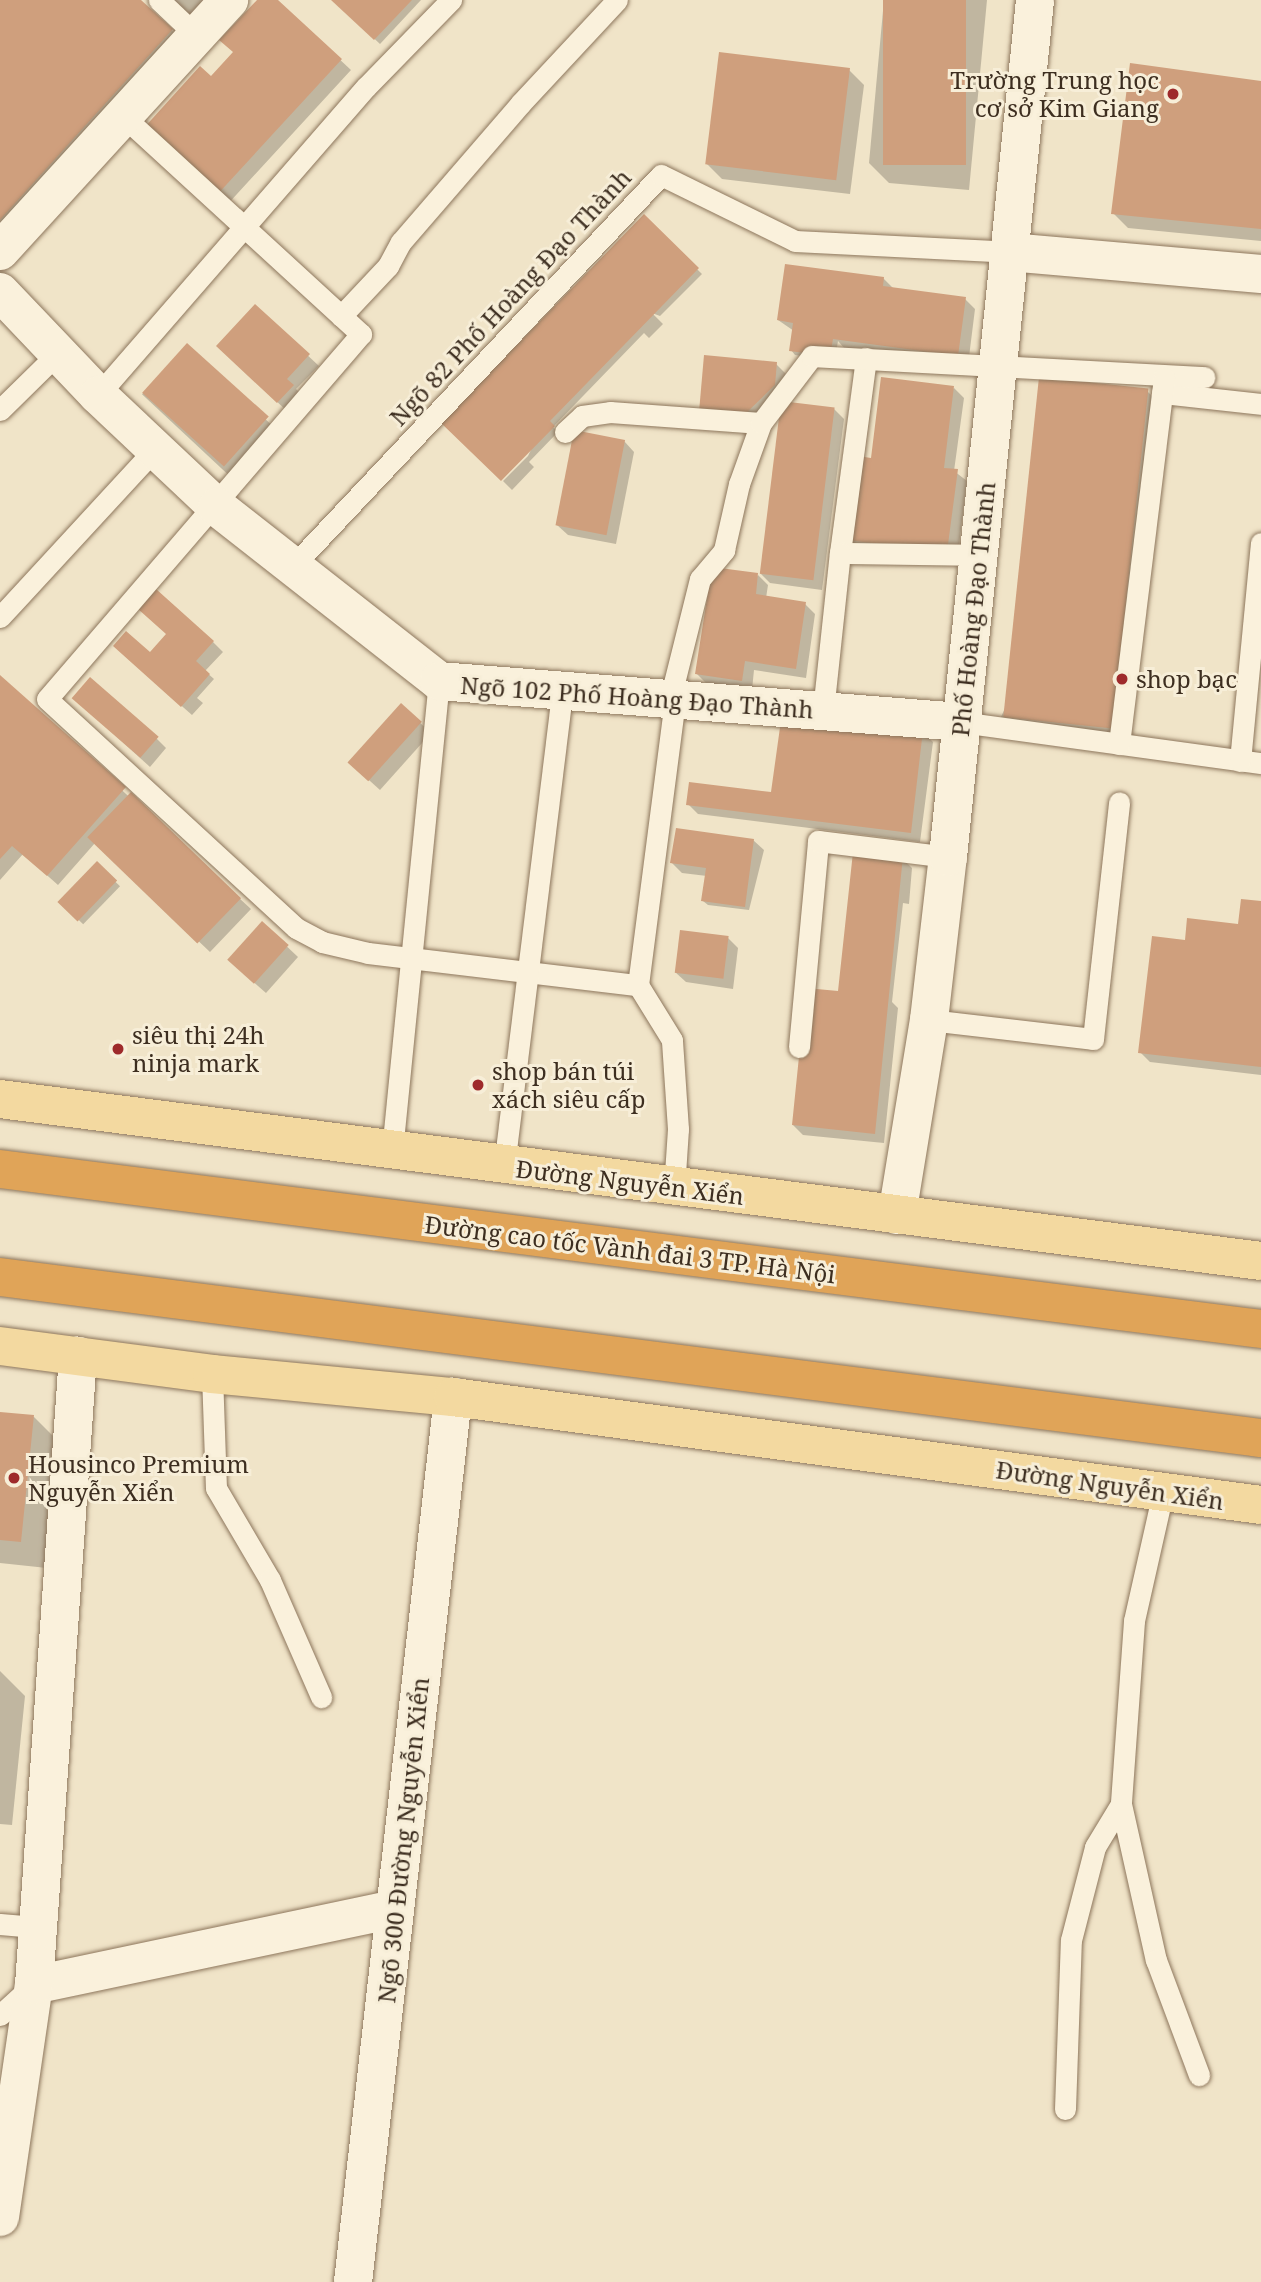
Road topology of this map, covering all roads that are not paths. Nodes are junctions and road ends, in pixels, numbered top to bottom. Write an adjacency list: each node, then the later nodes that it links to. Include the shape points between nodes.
1 (159, 0): 6 (lane)
2 (229, 0): 6 (street)
3 (451, 0): 8 (lane, via 366,87)
4 (617, 0): 13 (lane, via 520,104 401,242 388,266)
5 (1035, 0): 10 (street, Phố Hoàng Đạo Thành)
6 (197, 36): 7 (street)
7 (123, 116): 8 (lane); 9 (street)
8 (245, 231): 13 (lane); 19 (lane)
9 (0, 251)
10 (1009, 252): 11 (street); 16 (street, Phố Hoàng Đạo Thành); 29 (lane, Ngõ 82 Phố Hoàng Đạo Thành, via 795,241 661,175)
11 (1261, 274)
12 (0, 292): 14 (street, Ngõ 102 Phố Hoàng Đạo Thành)
13 (341, 316): 25 (lane, via 361,334)
14 (60, 351): 19 (street, Ngõ 102 Phố Hoàng Đạo Thành); 21 (lane)
15 (866, 358): 16 (lane); 22 (lane, via 812,356); 27 (lane)
16 (998, 363): 18 (lane); 28 (street, Phố Hoàng Đạo Thành)
17 (1204, 377): 18 (lane)
18 (1163, 386): 20 (lane); 36 (lane)
19 (98, 395): 24 (street, Ngõ 102 Phố Hoàng Đạo Thành)
20 (1261, 404)
21 (0, 410)
22 (761, 423): 23 (lane, via 610,412 582,416); 33 (lane, via 739,484 724,550 700,579)
23 (565, 432)
24 (155, 449): 25 (street, Ngõ 102 Phố Hoàng Đạo Thành); 30 (lane)
25 (216, 507): 29 (street, Ngõ 102 Phố Hoàng Đạo Thành); 40 (lane, via 47,699 296,928 348,949)
26 (1261, 543): 37 (lane)
27 (840, 553): 28 (lane); 34 (lane)
28 (978, 555): 35 (street, Phố Hoàng Đạo Thành)
29 (292, 567): 31 (street, Ngõ 102 Phố Hoàng Đạo Thành)
30 (0, 617)
31 (439, 681): 32 (street, Ngõ 102 Phố Hoàng Đạo Thành); 40 (lane)
32 (562, 691): 33 (street, Ngõ 102 Phố Hoàng Đạo Thành); 41 (lane)
33 (673, 699): 34 (street, Ngõ 102 Phố Hoàng Đạo Thành); 42 (lane)
34 (823, 711): 35 (street, Ngõ 102 Phố Hoàng Đạo Thành)
35 (961, 722): 36 (lane); 39 (street, Phố Hoàng Đạo Thành)
36 (1119, 744): 37 (lane)
37 (1250, 762)
38 (1119, 802): 43 (lane, via 1093,1039)
39 (948, 857): 43 (street, Phố Hoàng Đạo Thành); 44 (lane, via 818,841)
40 (413, 958): 41 (lane); 46 (lane)
41 (528, 972): 42 (lane); 47 (lane)
42 (638, 985): 49 (lane, via 672,1040 677,1129)
43 (929, 1020): 50 (street, Phố Hoàng Đạo Thành)
44 (799, 1047)
45 (0, 1099): 46 (main road, Đường Nguyễn Xiển)
46 (392, 1151): 47 (main road, Đường Nguyễn Xiển)
47 (504, 1166): 49 (main road, Đường Nguyễn Xiển)
48 (0, 1168): 54 (highway, Đường cao tốc Vành đai 3 TP. Hà Nội)
49 (674, 1189): 50 (main road, Đường Nguyễn Xiển)
50 (897, 1215): 51 (main road, Đường Nguyễn Xiển)
51 (1261, 1261)
52 (0, 1277): 59 (highway)
53 (0, 1293): 60 (main road)
54 (1261, 1329)
55 (0, 1346): 56 (main road, Đường Nguyễn Xiển)
56 (78, 1356): 57 (main road, Đường Nguyễn Xiển); 67 (street)
57 (212, 1374): 58 (main road, Đường Nguyễn Xiển); 63 (lane, via 216,1488 270,1580)
58 (453, 1397): 61 (main road, Đường Nguyễn Xiển); 65 (street, Ngõ 300 Đường Nguyễn Xiển)
59 (1261, 1438)
60 (1261, 1450)
61 (1163, 1492): 62 (main road, Đường Nguyễn Xiển); 64 (lane, via 1133,1621)
62 (1261, 1505)
63 (321, 1697)
64 (1121, 1804): 70 (lane, via 1156,1959); 71 (lane, via 1095,1847 1071,1940)
65 (395, 1909): 68 (street); 73 (street, Ngõ 300 Đường Nguyễn Xiển)
66 (0, 1924): 67 (lane)
67 (38, 1927): 68 (street)
68 (34, 1985): 69 (lane); 72 (street)
69 (0, 2015)
70 (1199, 2075)
71 (1065, 2109)
72 (0, 2217)
73 (353, 2282)

